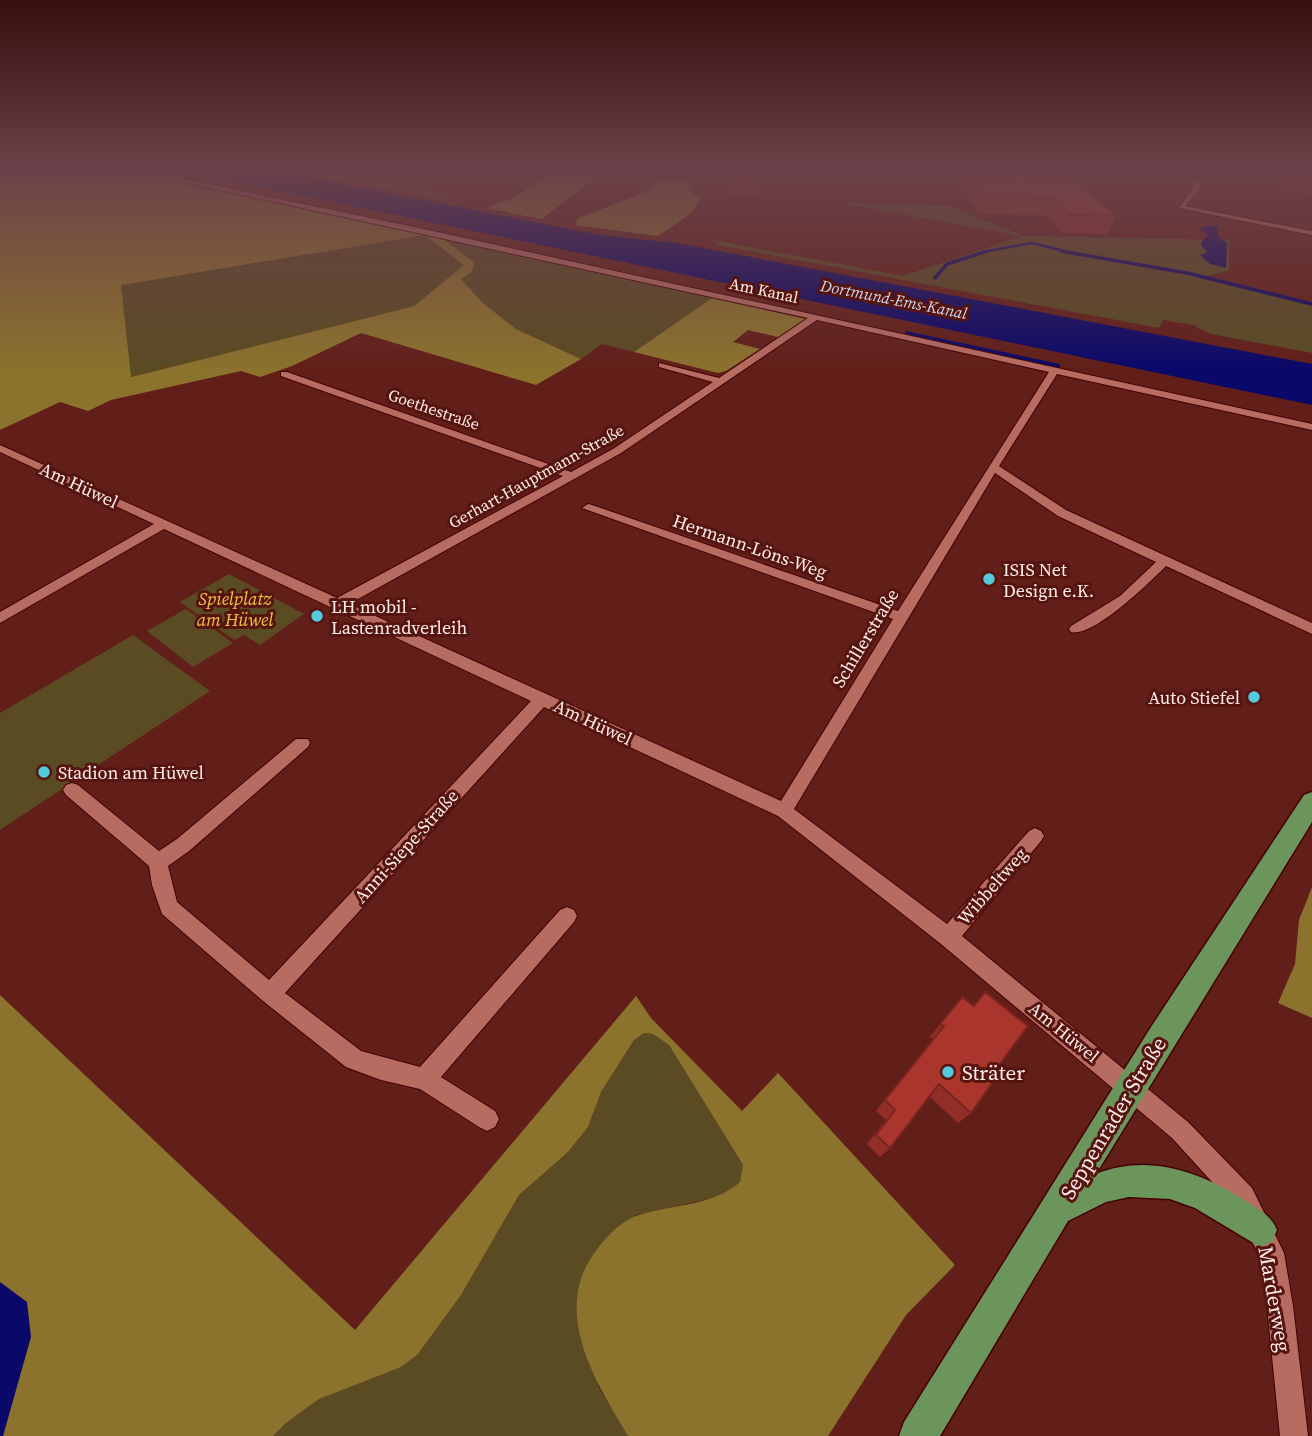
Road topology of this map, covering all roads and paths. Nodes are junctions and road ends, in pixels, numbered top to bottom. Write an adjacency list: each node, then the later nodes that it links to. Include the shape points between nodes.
1 (446, 236): 2 (street, Am Kanal)
2 (816, 317): 4 (street, Am Kanal); 6 (street, Gerhart-Hauptmann-Straße)
3 (662, 365): 6 (street)
4 (1055, 370): 7 (street, Am Kanal); 9 (street)
5 (284, 374): 10 (street, Goethestraße)
6 (720, 381): 10 (street, Gerhart-Hauptmann-Straße)
7 (1312, 427)
8 (0, 448): 12 (street, Am Hüwel)
9 (994, 468): 13 (street, via 1062,513); 15 (street, Schillerstraße)
10 (573, 476): 14 (street, Gerhart-Hauptmann-Straße)
11 (588, 508): 15 (street, Hermann-Löns-Weg)
12 (163, 524): 14 (street, Am Hüwel); 16 (street)
13 (1163, 562): 17 (street, via 1125,598); 18 (street)
14 (335, 605): 19 (street, Am Hüwel)
15 (900, 617): 23 (street, Schillerstraße)
16 (0, 618)
17 (1076, 629)
18 (1312, 629)
19 (542, 699): 23 (street, Am Hüwel); 28 (street, Anni-Siepe-Straße)
20 (302, 743): 25 (street)
21 (72, 790): 25 (street)
22 (1312, 802): 30 (main road, Seppenrader Straße)
23 (783, 811): 27 (street, Am Hüwel)
24 (1035, 836): 27 (street, Wibbeltweg)
25 (158, 862): 28 (street, via 169,908)
26 (567, 916): 29 (street)
27 (948, 937): 30 (street, Am Hüwel)
28 (270, 994): 29 (street, via 354,1059)
29 (424, 1079): 31 (street)
30 (1131, 1087): 32 (main road, Seppenrader Straße); 33 (street, Marderweg, via 1180,1130 1243,1197)
31 (487, 1119)
32 (1057, 1209): 33 (main road, via 1104,1186 1160,1179 1207,1194); 34 (main road, Seppenrader Straße)
33 (1260, 1230): 35 (street, Marderweg, via 1271,1253 1280,1306)
34 (918, 1436)
35 (1294, 1436)

